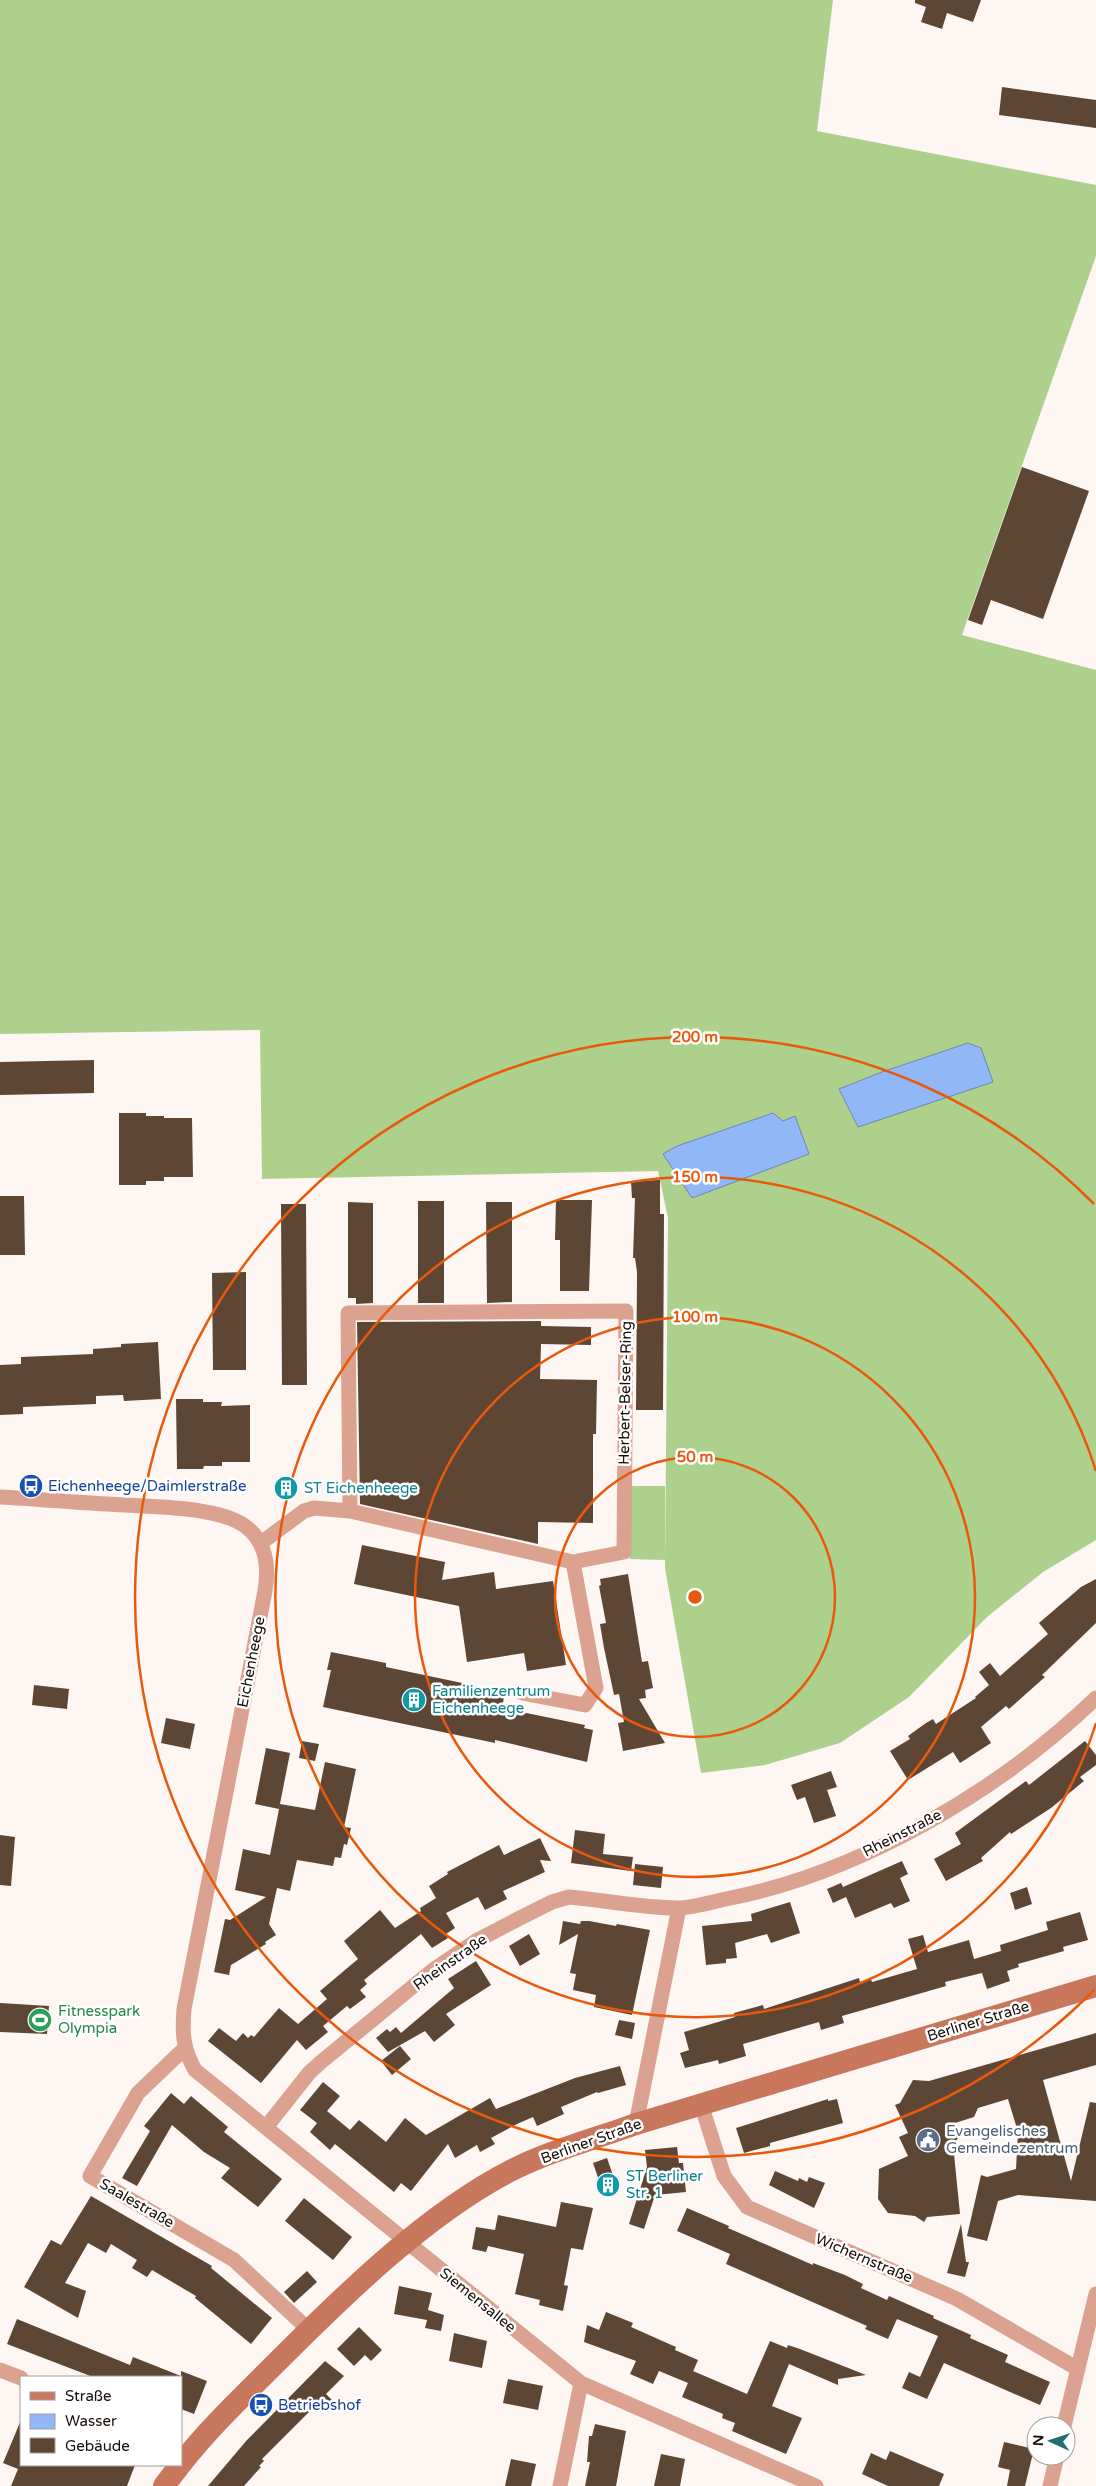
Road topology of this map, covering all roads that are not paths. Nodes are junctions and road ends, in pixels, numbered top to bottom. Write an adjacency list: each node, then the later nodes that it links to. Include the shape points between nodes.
1 (0, 1497): 3 (street, Eichenheege, via 211,1513 245,1526)
2 (350, 1511): 3 (street, Herbert-Belser-Ring, via 314,1508 304,1511); 4 (street, Herbert-Belser-Ring); 4 (street, Herbert-Belser-Ring, via 348,1313 626,1311 624,1552)
3 (261, 1543): 9 (street, Eichenheege, via 268,1566 265,1591 184,2009)
4 (573, 1562): 5 (street, via 596,1688 585,1705)
5 (522, 1693)
6 (1096, 1698): 7 (street, Rheinstraße, via 1004,1774 935,1817 890,1840 850,1859 764,1890)
7 (679, 1908): 11 (street); 12 (street, Rheinstraße, via 569,1896 476,1941 433,1970 309,2072)
8 (1096, 1986): 10 (street, Berliner Straße)
9 (184, 2048): 12 (street, Siemensallee, via 195,2070); 15 (street, Saalestraße, via 138,2093 90,2176 234,2260)
10 (701, 2104): 11 (street, Berliner Straße); 16 (street, Wichernstraße, via 724,2176 747,2207 957,2298)
11 (636, 2124): 13 (street, Berliner Straße, via 512,2170 465,2197)
12 (267, 2126): 13 (street, Siemensallee)
13 (407, 2242): 15 (street, Berliner Straße); 19 (street, Siemensallee)
14 (1096, 2294): 16 (street)
15 (309, 2330): 21 (street, Berliner Straße)
16 (1078, 2369): 20 (street)
17 (0, 2370): 18 (street)
18 (20, 2378)
19 (581, 2383): 24 (street, Siemensallee); 26 (street)
20 (1066, 2416)
21 (184, 2454)
22 (176, 2466): 25 (street, Berliner Straße)
23 (1055, 2466): 28 (street)
24 (794, 2481): 27 (street, Siemensallee)
25 (164, 2486)
26 (560, 2486)
27 (816, 2486)
28 (1050, 2486)

